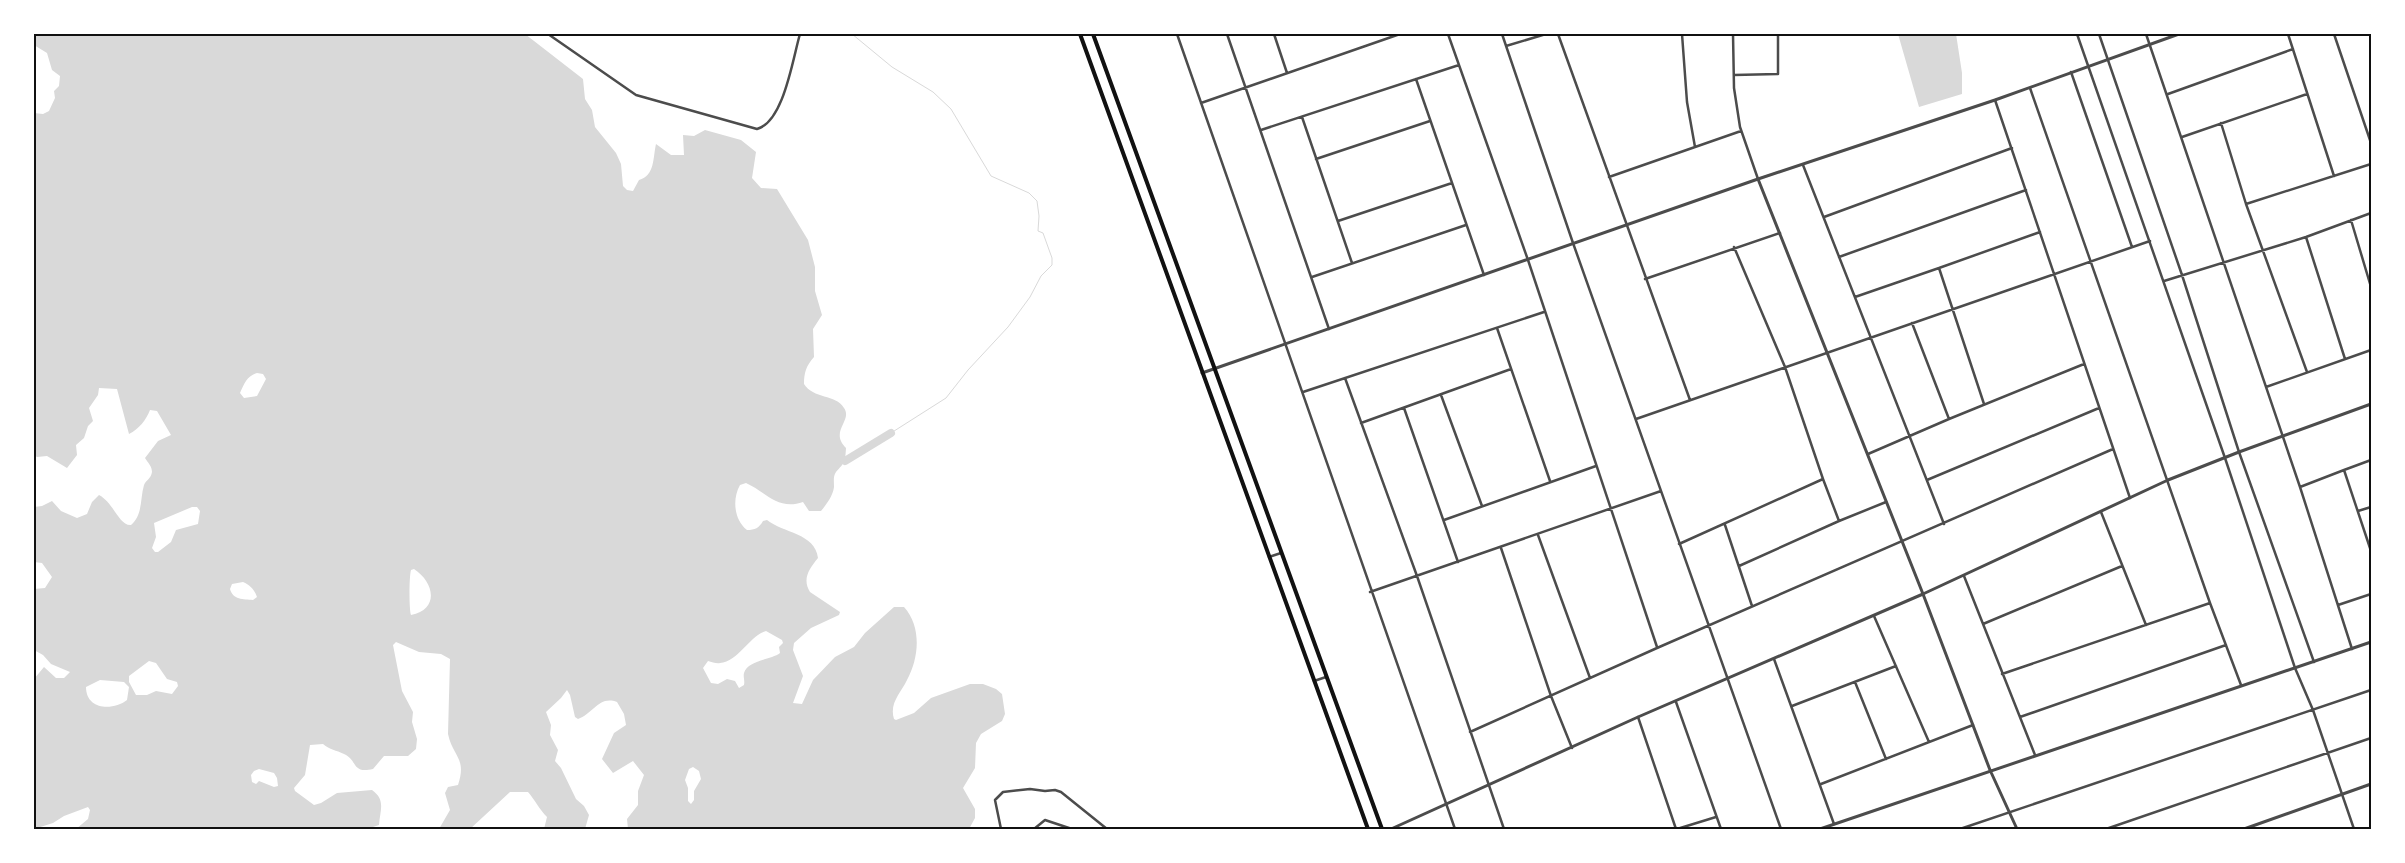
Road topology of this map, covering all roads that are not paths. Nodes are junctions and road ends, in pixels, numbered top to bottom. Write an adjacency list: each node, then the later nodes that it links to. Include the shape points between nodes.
1 (548, 34): 2 (street, via 636,95 757,129 768,122 782,102)
2 (800, 34)
3 (1080, 34): 99 (main road)
4 (1093, 34): 96 (main road)
5 (1177, 34): 37 (street)
6 (1227, 34): 32 (street)
7 (1274, 34): 29 (street)
8 (1400, 34): 29 (street)
9 (1448, 34): 26 (street)
10 (1502, 34): 23 (street)
11 (1546, 34): 23 (street)
12 (1558, 34): 51 (street)
13 (1682, 34): 45 (street, via 1687,102)
14 (1732, 34): 30 (street)
15 (1778, 34): 30 (street, via 1778,74)
16 (2077, 34): 27 (street)
17 (2099, 34): 25 (street)
18 (2146, 34): 22 (street)
19 (2179, 34): 22 (street)
20 (2288, 34): 24 (street)
21 (2334, 34): 44 (street)
22 (2150, 44): 25 (street); 34 (street)
23 (1506, 46): 66 (street)
24 (2292, 49): 34 (street); 35 (street)
25 (2107, 58): 27 (street); 78 (street)
26 (1459, 65): 31 (street); 71 (street)
27 (2088, 66): 28 (street); 65 (street)
28 (2071, 72): 33 (street); 68 (street)
29 (1287, 73): 32 (street)
30 (1734, 75): 42 (street)
31 (1416, 79): 38 (street); 39 (street)
32 (1246, 87): 37 (street); 41 (street)
33 (2030, 87): 36 (street); 72 (street)
34 (2168, 94): 43 (street)
35 (2307, 94): 40 (street); 50 (street)
36 (1995, 100): 46 (street); 48 (street)
37 (1201, 103): 90 (street)
38 (1302, 117): 41 (street); 47 (street)
39 (1430, 121): 47 (street); 53 (street)
40 (2220, 123): 43 (street); 55 (street)
41 (1261, 130): 79 (street)
42 (1741, 131): 45 (street); 52 (street)
43 (2182, 136): 73 (street)
44 (2371, 143)
45 (1695, 147): 51 (street)
46 (2012, 148): 54 (street); 57 (street)
47 (1316, 159): 59 (street)
48 (1803, 164): 52 (street); 57 (street)
49 (2371, 164): 50 (street)
50 (2334, 176): 55 (street)
51 (1609, 177): 61 (street)
52 (1758, 179): 61 (street); 62 (street)
53 (1452, 183): 59 (street); 60 (street)
54 (2026, 190): 63 (street); 70 (street)
55 (2246, 204): 69 (street)
56 (2371, 213): 58 (street)
57 (1824, 217): 70 (street)
58 (2351, 220): 64 (street); 82 (street)
59 (1338, 221): 74 (street)
60 (1466, 225): 74 (street); 77 (street)
61 (1625, 225): 66 (street); 80 (street)
62 (1780, 232): 67 (street); 92 (street)
63 (2040, 232): 75 (street); 76 (street)
64 (2306, 237): 69 (street); 93 (street)
65 (2150, 241): 68 (street); 81 (street)
66 (1573, 243): 71 (street); 109 (street)
67 (1734, 247): 80 (street); 95 (street)
68 (2132, 247): 72 (street)
69 (2263, 251): 73 (street); 98 (street)
70 (1839, 257): 83 (street)
71 (1528, 260): 77 (street); 85 (street)
72 (2091, 261): 76 (street); 123 (street)
73 (2224, 262): 78 (street); 101 (street)
74 (1352, 264): 79 (street)
75 (1939, 268): 83 (street); 84 (street)
76 (2054, 274): 84 (street); 94 (street)
77 (1484, 275): 88 (street)
78 (2182, 275): 81 (street); 115 (street)
79 (1312, 277): 88 (street)
80 (1645, 279): 104 (street)
81 (2164, 281): 117 (street)
82 (2371, 287)
83 (1855, 297): 89 (street)
84 (1954, 310): 86 (street); 105 (street)
85 (1544, 312): 87 (street); 119 (street)
86 (1912, 323): 89 (street); 110 (street)
87 (1497, 328): 97 (street); 100 (street)
88 (1329, 329): 90 (street)
89 (1870, 337): 92 (street); 113 (street)
90 (1286, 344): 96 (street); 102 (street)
91 (2371, 350): 93 (street)
92 (1827, 352): 95 (street); 116 (street)
93 (2345, 359): 98 (street)
94 (2084, 364): 105 (street); 108 (street)
95 (1785, 366): 104 (street); 121 (street)
96 (1214, 369): 99 (street); 143 (main road)
97 (1511, 369): 103 (street); 124 (street)
98 (2307, 372): 101 (street)
99 (1202, 373): 144 (main road)
100 (1345, 378): 102 (street); 111 (street)
101 (2266, 386): 112 (street)
102 (1302, 392): 150 (street)
103 (1441, 395): 107 (street); 129 (street)
104 (1690, 400): 109 (street)
105 (1984, 404): 110 (street)
106 (2371, 404): 112 (street)
107 (1404, 408): 111 (street); 134 (street)
108 (2099, 408): 114 (street); 122 (street)
109 (1636, 419): 126 (street)
110 (1949, 419): 113 (street)
111 (1361, 423): 148 (street)
112 (2282, 436): 115 (street); 125 (street)
113 (1910, 437): 116 (street); 122 (street)
114 (2113, 449): 127 (street); 136 (street)
115 (2239, 452): 117 (street); 165 (street)
116 (1868, 454): 128 (street)
117 (2225, 458): 123 (street); 167 (street)
118 (2371, 460): 120 (street)
119 (1596, 466): 124 (street); 131 (street)
120 (2344, 470): 125 (street); 132 (street)
121 (1823, 480): 135 (street); 137 (street)
122 (1927, 480): 136 (street)
123 (2168, 480): 127 (street); 153 (street)
124 (1550, 481): 129 (street)
125 (2300, 487): 154 (street)
126 (1661, 491): 131 (street); 140 (street)
127 (2130, 498): 133 (street)
128 (1886, 502): 135 (street); 139 (street)
129 (1482, 506): 134 (street)
130 (2371, 507): 132 (street)
131 (1611, 510): 138 (street); 162 (street)
132 (2358, 511): 142 (street)
133 (2101, 512): 147 (street); 149 (street)
134 (1444, 520): 145 (street)
135 (1839, 521): 146 (street)
136 (1944, 524): 139 (street)
137 (1725, 525): 140 (street); 146 (street)
138 (1538, 535): 141 (street); 170 (street)
139 (1902, 542): 151 (street); 155 (street)
140 (1680, 544): 159 (street)
141 (1501, 548): 145 (street); 176 (street)
142 (2371, 552)
143 (1281, 553): 144 (street); 169 (main road)
144 (1269, 557): 172 (main road)
145 (1458, 562): 148 (street)
146 (1739, 566): 155 (street)
147 (2122, 566): 157 (street); 158 (street)
148 (1417, 576): 150 (street); 183 (street)
149 (1964, 576): 151 (street); 157 (street)
150 (1370, 592): 195 (street)
151 (1923, 594): 156 (street); 182 (street)
152 (2371, 594): 154 (street)
153 (2210, 603): 158 (street); 161 (street)
154 (2338, 604): 163 (street)
155 (1752, 607): 159 (street)
156 (1874, 616): 164 (street); 166 (street)
157 (1983, 624): 168 (street)
158 (2146, 625): 168 (street)
159 (1708, 626): 162 (street); 171 (street)
160 (2371, 642): 163 (street)
161 (2226, 645): 174 (street); 181 (street)
162 (1657, 648): 170 (street)
163 (2352, 649): 165 (street)
164 (1773, 658): 171 (street); 178 (street)
165 (2314, 662): 167 (street)
166 (1896, 666): 173 (street); 185 (street)
167 (2295, 668): 174 (street); 179 (street)
168 (2002, 674): 181 (street)
169 (1326, 677): 172 (street); 204 (main road)
170 (1590, 678): 176 (street)
171 (1726, 679): 177 (street); 210 (street)
172 (1314, 681): 203 (main road)
173 (1855, 682): 178 (street); 189 (street)
174 (2241, 685): 188 (street)
175 (2371, 690): 179 (street)
176 (1551, 696): 183 (street); 186 (street)
177 (1676, 702): 180 (street); 197 (street)
178 (1792, 706): 191 (street)
179 (2313, 710): 187 (street); 196 (street)
180 (1638, 717): 186 (street); 208 (street)
181 (2020, 717): 188 (street)
182 (1973, 725): 185 (street); 190 (street)
183 (1470, 732): 193 (street)
184 (2371, 738): 187 (street)
185 (1929, 742): 189 (street)
186 (1572, 748): 193 (street)
187 (2328, 753): 194 (street); 214 (street)
188 (2035, 755): 190 (street)
189 (1886, 759): 191 (street)
190 (1990, 770): 196 (street); 198 (street)
191 (1820, 784): 198 (street)
192 (2371, 784): 194 (street)
193 (1488, 785): 195 (street); 207 (street)
194 (2342, 794): 215 (street); 216 (street)
195 (1446, 805): 205 (street); 206 (street)
196 (2009, 812): 212 (street); 213 (street)
197 (1717, 817): 208 (street); 209 (street)
198 (1834, 824): 211 (street)
199 (1001, 829): 202 (street, via 995,800 1003,792 1030,789 1061,792)
200 (1034, 829): 201 (street, via 1045,820)
201 (1072, 829)
202 (1107, 829)
203 (1368, 829)
204 (1382, 829)
205 (1391, 829)
206 (1455, 829)
207 (1504, 829)
208 (1677, 829)
209 (1721, 829)
210 (1781, 829)
211 (1820, 829)
212 (1960, 829)
213 (2017, 829)
214 (2106, 829)
215 (2244, 829)
216 (2354, 829)

